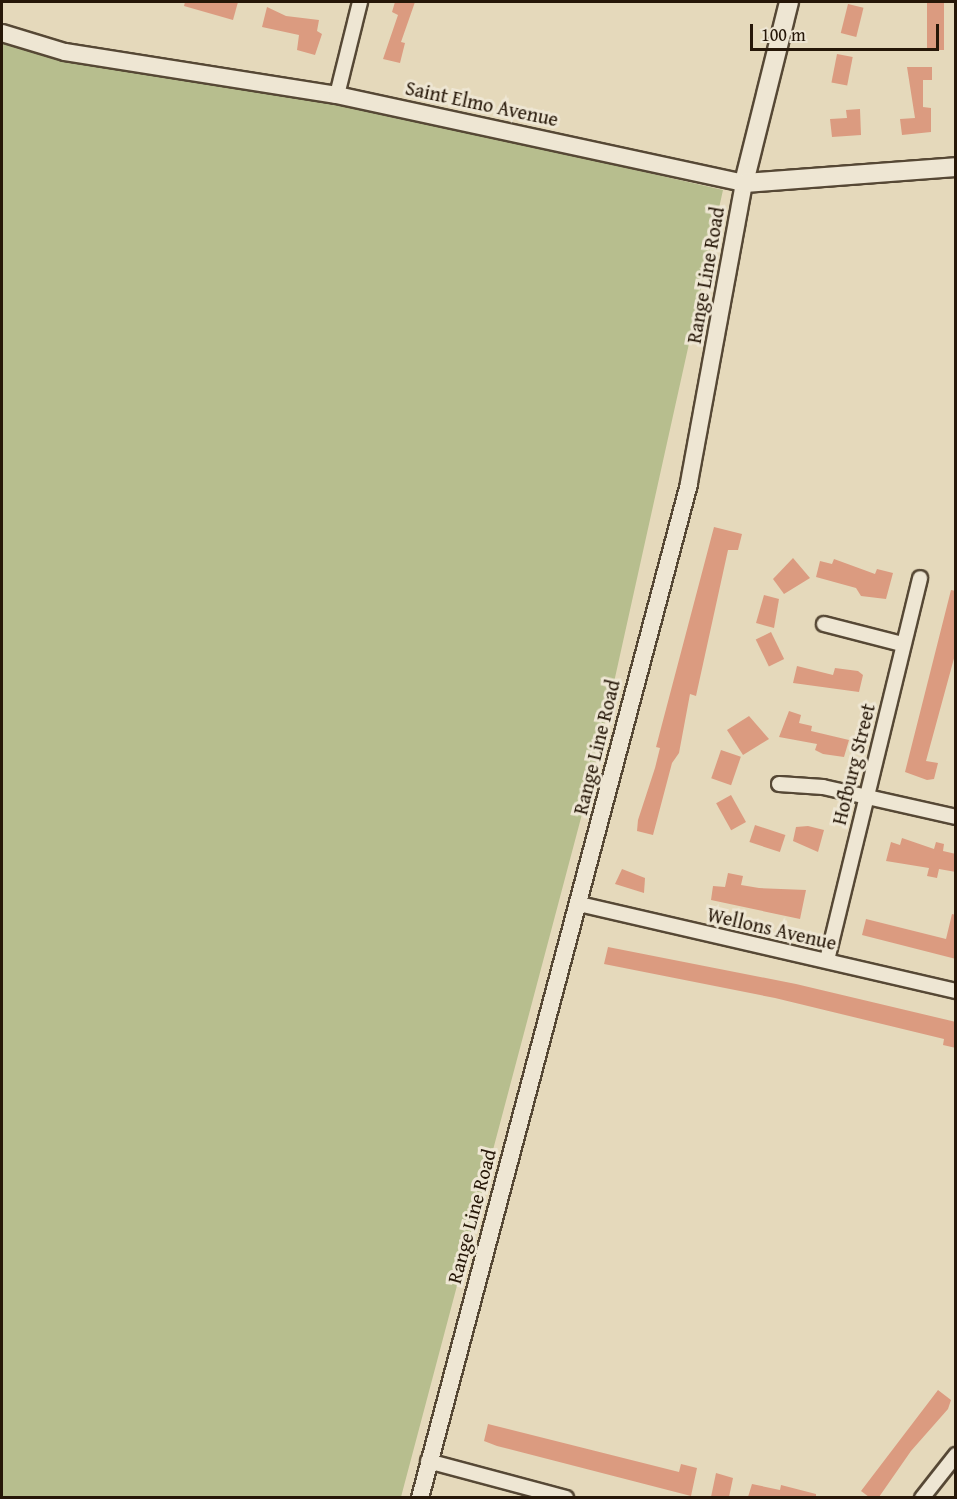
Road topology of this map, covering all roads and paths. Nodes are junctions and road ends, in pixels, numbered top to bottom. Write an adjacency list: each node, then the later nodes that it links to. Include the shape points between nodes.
1 (360, 2): 4 (street)
2 (789, 2): 6 (main road, Range Line Road)
3 (2, 33): 4 (street, Saint Elmo Avenue, via 65,52)
4 (337, 95): 6 (street, Saint Elmo Avenue)
5 (956, 167): 6 (main road, Saint Elmo Avenue)
6 (744, 183): 13 (street, Range Line Road, via 689,484)
7 (920, 578): 9 (street, Hofburg Street)
8 (824, 624): 9 (street)
9 (902, 644): 11 (street, Hofburg Street)
10 (778, 784): 11 (street)
11 (865, 795): 12 (street); 14 (street, Hofburg Street)
12 (956, 817)
13 (579, 904): 14 (street, Wellons Avenue); 17 (street, Range Line Road)
14 (827, 960): 15 (street, Wellons Avenue)
15 (956, 991)
16 (956, 1455): 20 (street)
17 (428, 1461): 18 (street, Range Line Road); 19 (street)
18 (420, 1497)
19 (566, 1497)
20 (922, 1497)

